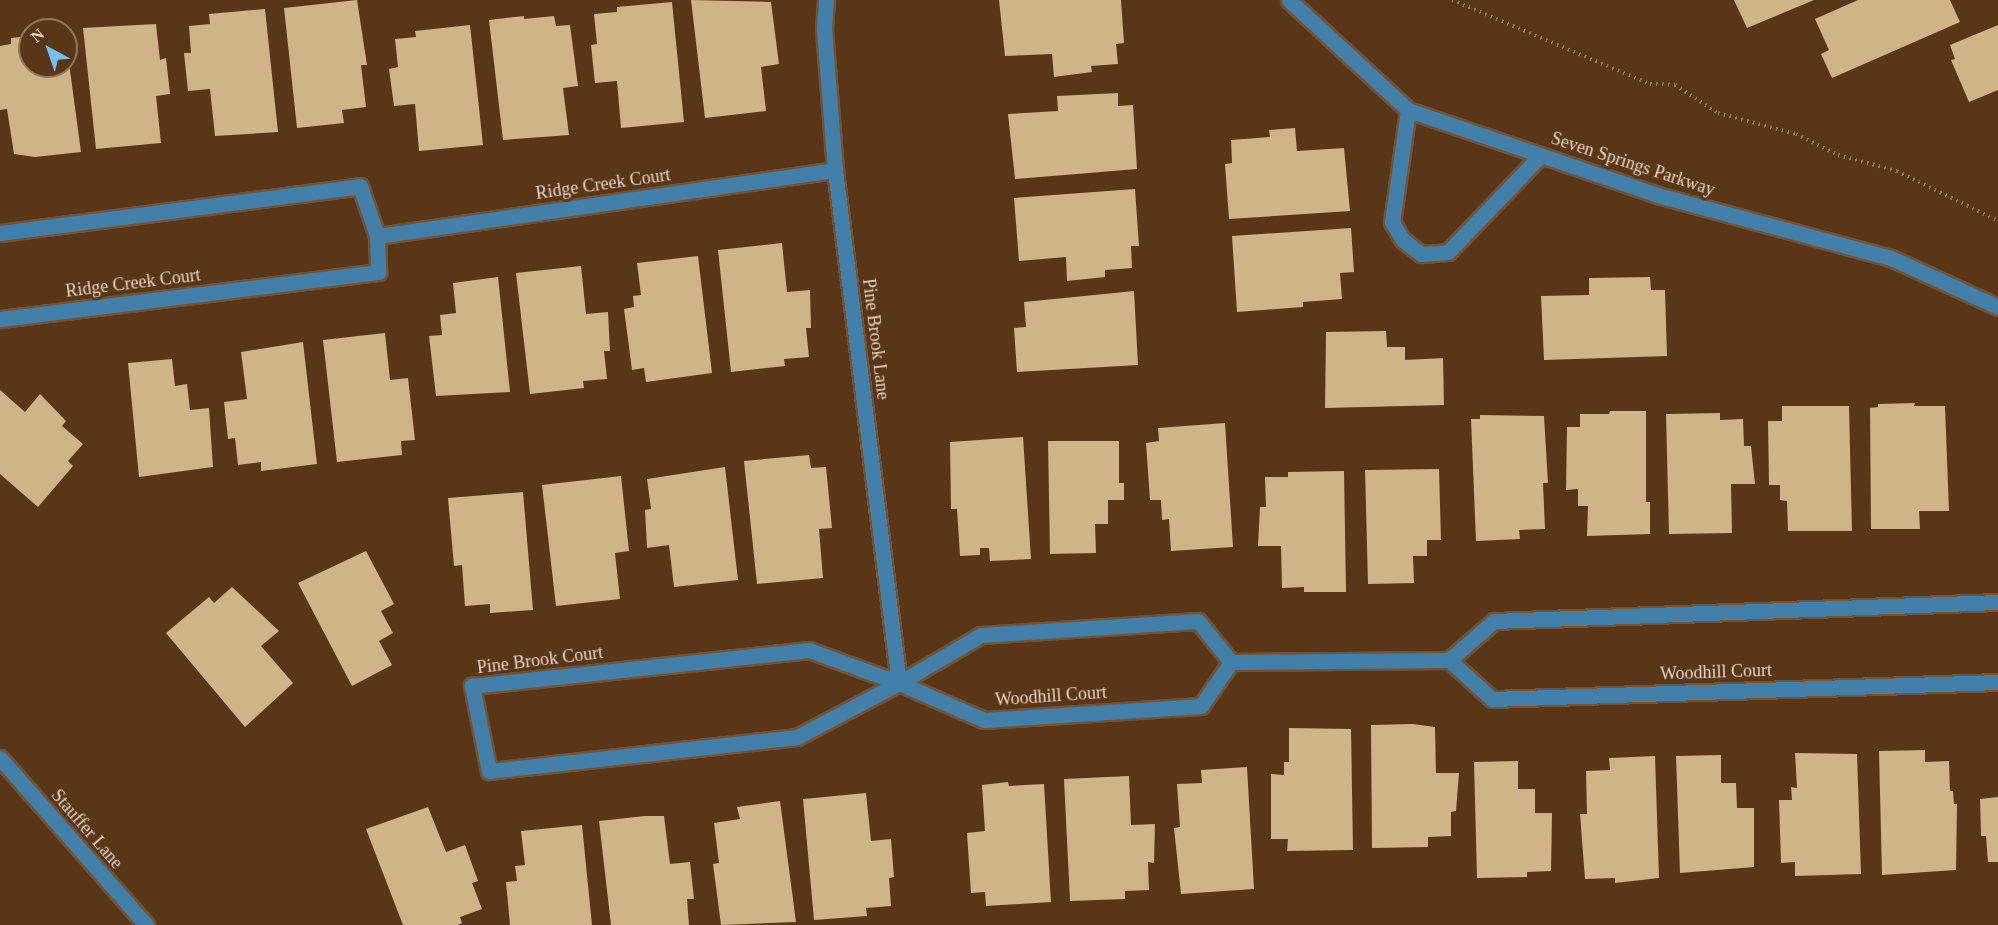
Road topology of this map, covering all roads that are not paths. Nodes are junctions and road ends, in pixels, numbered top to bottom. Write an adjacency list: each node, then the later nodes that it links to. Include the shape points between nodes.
1 (826, 0): 5 (street, Pine Brook Lane, via 824,30)
2 (1289, 0): 3 (street, Seven Springs Parkway)
3 (1408, 110): 4 (street, Seven Springs Parkway); 4 (street, via 1392,222 1403,240 1421,254 1448,252)
4 (1541, 155): 8 (street, Seven Springs Parkway, via 1658,195 1891,258)
5 (835, 170): 7 (street, Ridge Creek Court); 14 (street, Pine Brook Lane)
6 (0, 233): 7 (street, Ridge Creek Court, via 360,186)
7 (377, 236): 9 (street, Ridge Creek Court, via 378,272)
8 (1998, 307)
9 (0, 319)
10 (1998, 602): 11 (street, via 1494,621)
11 (1449, 660): 12 (street); 13 (street, Woodhill Court, via 1492,699)
12 (1231, 662): 14 (street, Woodhill Court, via 1201,706 984,720); 14 (street, via 1198,621 981,635)
13 (1998, 682)
14 (899, 683): 14 (street, Pine Brook Court, via 809,650 471,686 489,771 797,737)
15 (0, 758): 16 (street, Stauffer Lane)
16 (146, 925)

